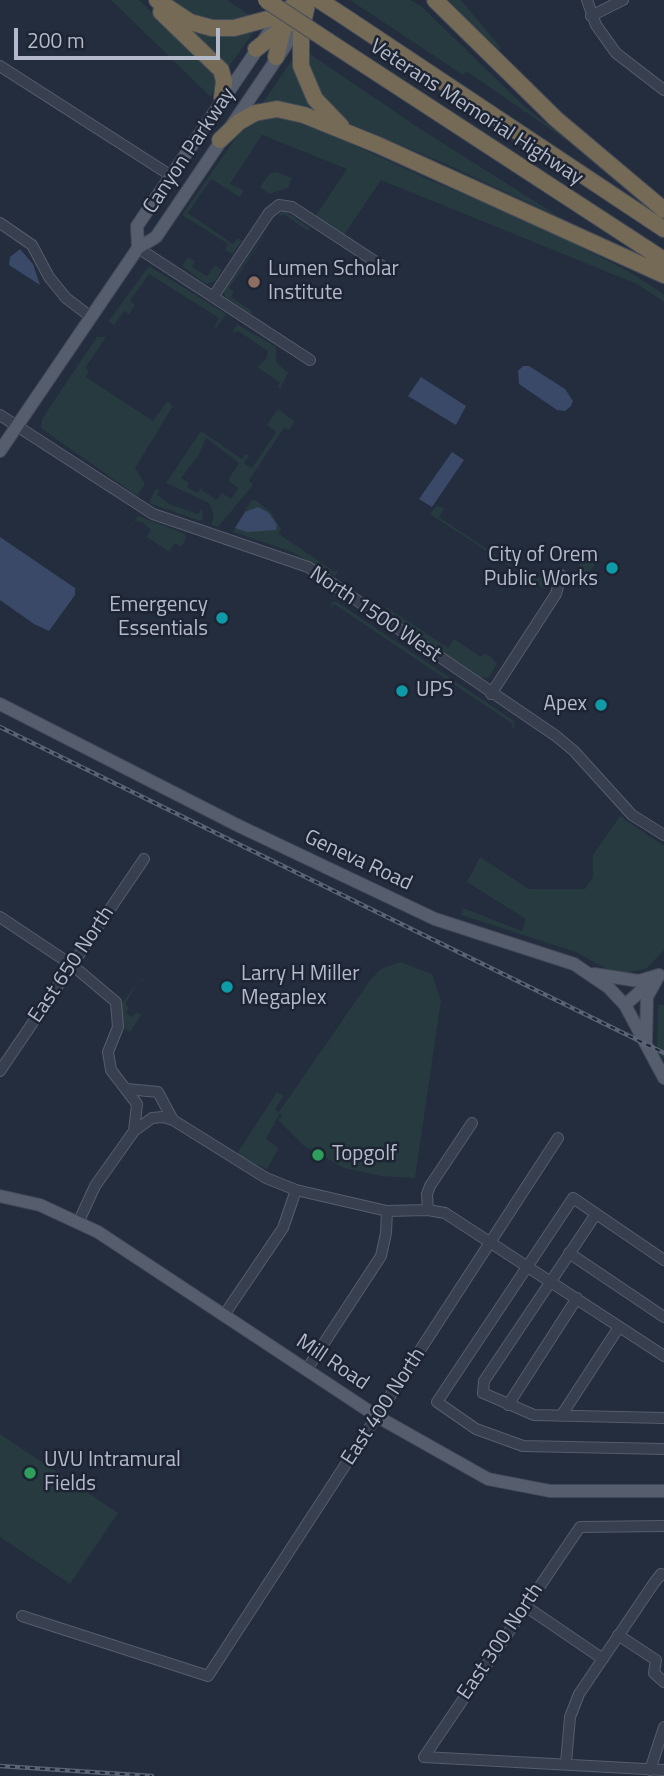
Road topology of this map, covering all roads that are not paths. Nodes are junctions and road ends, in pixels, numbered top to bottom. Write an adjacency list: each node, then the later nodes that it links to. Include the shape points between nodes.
1 (149, 0): 15 (highway, via 221,70 225,81)
2 (158, 0): 8 (highway, via 176,15 212,28 253,25)
3 (265, 0): 23 (highway, Veterans Memorial Highway, bridge)
4 (421, 0): 12 (highway)
5 (435, 0): 12 (highway)
6 (587, 0): 9 (street)
7 (623, 0): 9 (street)
8 (302, 6): 10 (highway); 11 (highway); 11 (main road, Canyon Parkway); 17 (highway, via 301,66 310,90 333,119); 21 (highway, Veterans Memorial Highway, bridge, via 345,17)
9 (591, 16): 14 (street, via 615,53)
10 (256, 49): 15 (main road, Canyon Parkway)
11 (276, 57): 16 (main road, Canyon Parkway)
12 (494, 58): 19 (highway, via 556,119)
13 (0, 66): 18 (street)
14 (662, 84)
15 (222, 97): 18 (main road, Canyon Parkway)
16 (220, 140): 17 (highway, via 255,113 277,109); 22 (main road, Canyon Parkway, via 156,237)
17 (378, 145): 25 (highway)
18 (170, 175): 22 (main road, Canyon Parkway, via 137,226)
19 (664, 210)
20 (0, 223): 27 (street, via 32,246 66,298)
21 (664, 229)
22 (138, 248): 26 (street); 27 (main road, Canyon Parkway)
23 (664, 260)
24 (382, 266): 26 (street, via 292,207 279,205 269,213)
25 (664, 275)
26 (214, 297): 28 (street)
27 (91, 317): 30 (main road, Canyon Parkway)
28 (310, 360)
29 (0, 415): 30 (street, North 1500 West)
30 (17, 426): 31 (main road, Canyon Parkway); 33 (street, North 1500 West, via 153,514 308,567)
31 (0, 451)
32 (561, 575): 33 (street, via 555,594)
33 (491, 694): 35 (street, North 1500 West, via 574,751 632,815)
34 (0, 704): 40 (main road, Geneva Road, via 435,919 564,958)
35 (664, 835)
36 (144, 859): 38 (street, East 650 North)
37 (0, 917): 38 (street)
38 (72, 965): 43 (street, East 650 North); 45 (street, via 116,1002 118,1027 108,1052 111,1070)
39 (662, 972): 40 (main road, via 639,981); 41 (main road); 42 (main road, via 647,997)
40 (593, 974): 41 (main road, Geneva Road)
41 (625, 1005): 42 (main road, Geneva Road)
42 (646, 1043): 44 (main road, Geneva Road)
43 (0, 1071)
44 (664, 1078)
45 (127, 1089): 46 (street); 48 (street)
46 (144, 1092): 47 (street, via 153,1091); 48 (street)
47 (164, 1099): 49 (street, via 164,1108); 50 (street)
48 (137, 1106): 49 (street, via 143,1116); 52 (street)
49 (154, 1118): 50 (street); 52 (street)
50 (173, 1120): 54 (street, via 266,1178)
51 (472, 1123): 56 (street, via 430,1186)
52 (134, 1131): 59 (street, via 95,1186)
53 (558, 1138): 60 (street, East 400 North)
54 (296, 1191): 57 (street); 66 (street, via 283,1228)
55 (0, 1196): 59 (main road, Mill Road, via 40,1205)
56 (429, 1210): 57 (street); 60 (street, via 445,1213)
57 (387, 1211): 70 (street, via 381,1256)
58 (596, 1214): 61 (street); 62 (street); 63 (street, via 573,1198)
59 (78, 1223): 66 (main road, Mill Road)
60 (493, 1243): 63 (street); 73 (street, East 400 North)
61 (569, 1253): 64 (street); 67 (street)
62 (664, 1260)
63 (528, 1265): 64 (street); 75 (street, via 437,1402 477,1429 523,1446)
64 (551, 1280): 65 (street); 71 (street, via 484,1381 483,1392)
65 (577, 1298): 68 (street); 71 (street)
66 (224, 1315): 70 (main road, Mill Road)
67 (664, 1317)
68 (619, 1327): 69 (street); 72 (street)
69 (664, 1356)
70 (307, 1369): 73 (main road, Mill Road)
71 (508, 1405): 72 (street, via 534,1415)
72 (561, 1416): 74 (street)
73 (378, 1417): 76 (main road, Mill Road, via 488,1479 550,1491); 80 (street, East 400 North, via 208,1676)
74 (664, 1418)
75 (664, 1449)
76 (664, 1491)
77 (664, 1526): 79 (street, East 300 North, via 580,1527)
78 (664, 1574): 81 (street)
79 (525, 1606): 83 (street); 87 (street, East 300 North, via 424,1757)
80 (22, 1616)
81 (618, 1635): 83 (street); 84 (street)
82 (664, 1649): 84 (street)
83 (603, 1659): 87 (street, via 579,1694 570,1717)
84 (656, 1660): 85 (street, via 654,1673)
85 (664, 1682)
86 (664, 1727): 88 (street)
87 (566, 1763): 88 (street)
88 (650, 1770): 89 (street)
89 (664, 1770)

